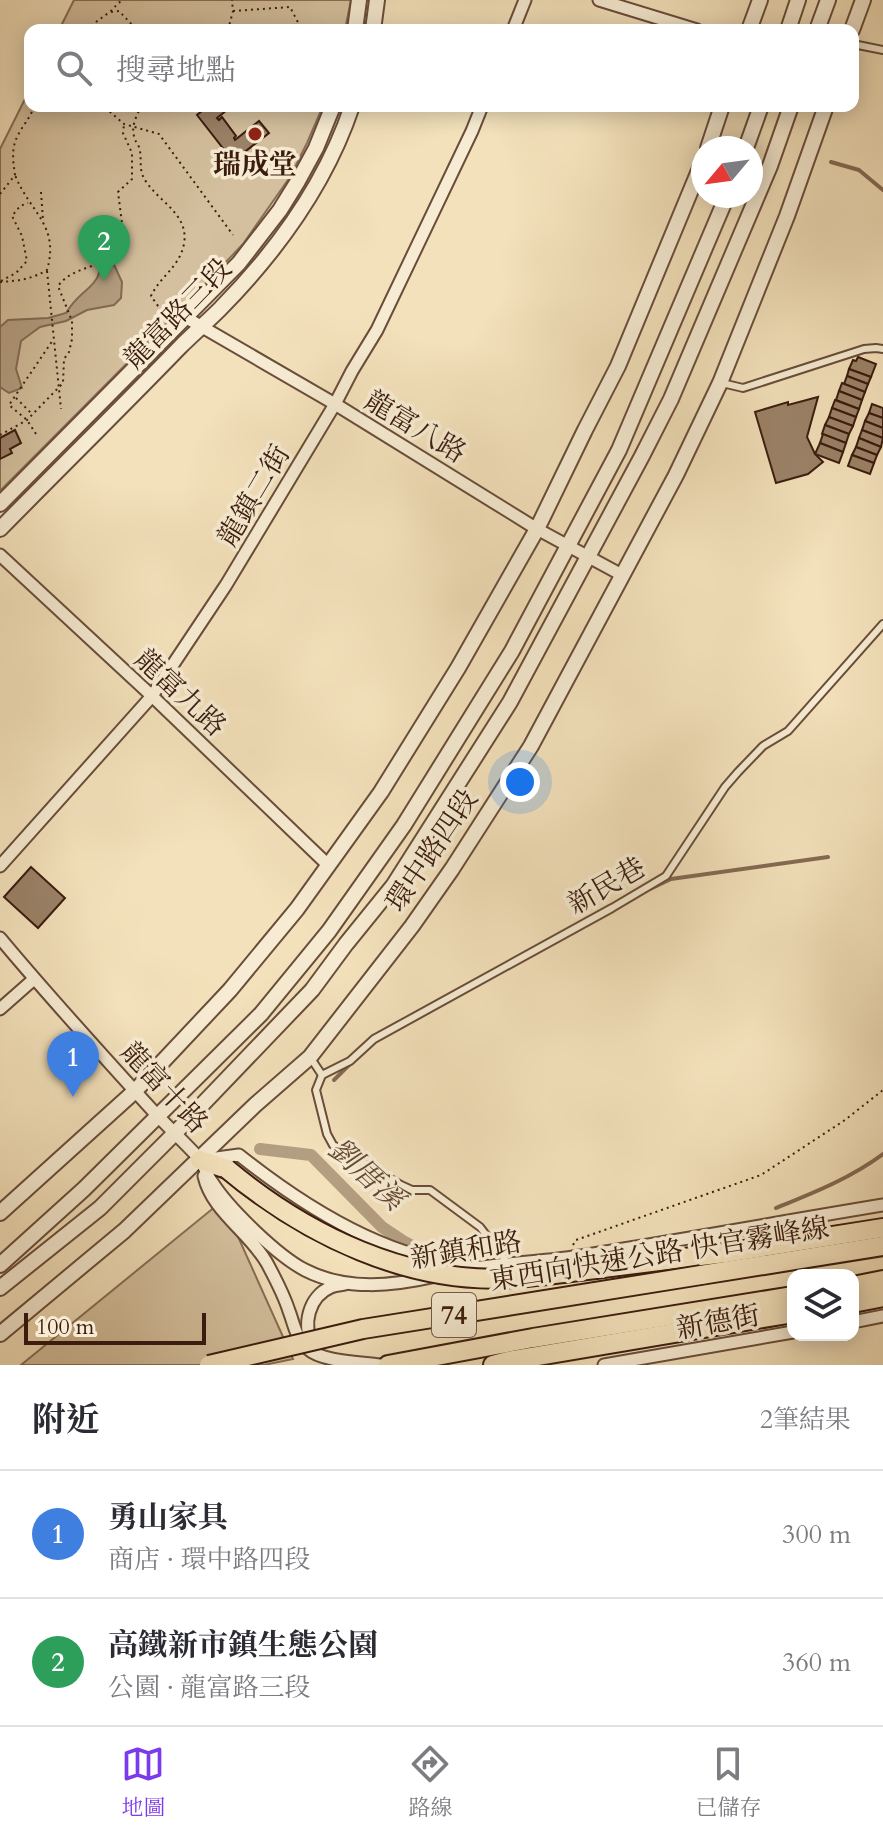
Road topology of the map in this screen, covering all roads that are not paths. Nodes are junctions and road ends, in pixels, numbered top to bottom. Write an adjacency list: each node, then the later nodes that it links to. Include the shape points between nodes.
1 (359, 0): 9 (street)
2 (377, 0): 10 (street)
3 (525, 0): 11 (street)
4 (599, 0): 12 (street)
5 (760, 0): 13 (street)
6 (798, 0): 14 (street)
7 (828, 0): 15 (street)
8 (863, 0): 16 (street)
9 (356, 24)
10 (374, 24)
11 (515, 24)
12 (677, 24)
13 (751, 24)
14 (790, 24)
15 (819, 24)
16 (854, 24)
17 (859, 45): 18 (lane)
18 (883, 50)
19 (331, 112): 30 (street, 龍富路三段, via 280,210 239,263)
20 (350, 112): 31 (street, 龍富路三段, via 325,169 293,222)
21 (480, 112): 34 (street, 龍鎮二街, via 377,330)
22 (720, 112): 26 (street)
23 (759, 112): 27 (street)
24 (789, 112): 40 (street, 環中路四段, via 671,399)
25 (824, 112): 33 (street, 環中路四段)
26 (712, 136)
27 (750, 136)
28 (691, 190): 37 (street, via 618,366)
29 (722, 208): 38 (street, 環中路四段, via 619,450)
30 (185, 317): 31 (street, 龍富八路); 35 (street, 龍富路三段)
31 (201, 327): 34 (street, 龍富八路); 36 (street, 龍富路三段)
32 (883, 349): 33 (lane, via 864,349 743,388)
33 (720, 383): 41 (street, 環中路四段)
34 (335, 404): 37 (street, 龍富八路); 43 (street, 龍鎮二街)
35 (0, 504)
36 (0, 529)
37 (537, 529): 38 (street, 龍富八路); 44 (street, via 381,792)
38 (568, 547): 40 (street, 龍富八路); 52 (street, 環中路四段, via 512,651 404,825 329,931 261,1014)
39 (0, 555): 43 (street, 龍富九路)
40 (589, 557): 41 (street, 龍富八路); 53 (street, 環中路四段, via 510,702 393,886 312,990)
41 (622, 575): 49 (street, 環中路四段, via 531,746 452,869)
42 (883, 624): 50 (lane, 新民巷, via 788,731 763,746 725,787 666,876 374,1039 350,1061)
43 (152, 696): 44 (street, 龍富九路); 45 (street, 龍鎮二街)
44 (328, 865): 51 (street, via 238,981)
45 (0, 866)
46 (0, 938): 47 (street, 龍富十路)
47 (34, 979): 48 (street); 51 (street, 龍富十路)
48 (0, 1009)
49 (310, 1057): 50 (lane); 54 (street, 環中路四段)
50 (322, 1075): 60 (lane, via 316,1090 333,1145 401,1185 430,1190 480,1227)
51 (135, 1091): 52 (street, 龍富十路); 56 (street)
52 (157, 1115): 53 (street, 龍富十路); 59 (street, 環中路四段)
53 (175, 1133): 54 (street, 龍富十路); 65 (street, 環中路四段, via 100,1208)
54 (200, 1160): 57 (highway, bridge, via 227,1169 319,1232 396,1264 481,1278 725,1253); 61 (street, via 239,1155 334,1220 403,1253); 63 (street, 新鎮和路, via 212,1183 268,1243 303,1269); 73 (street, 環中路四段); 74 (street, via 207,1190 267,1263 298,1338 315,1354)
55 (883, 1205): 60 (street, 新鎮和路)
56 (0, 1213)
57 (883, 1228)
58 (883, 1246): 75 (highway, 東西向快速公路 快官霧峰線 / 74, bridge, via 363,1329)
59 (0, 1265)
60 (509, 1265): 61 (street, 新鎮和路)
61 (480, 1266): 63 (street, 新鎮和路, via 398,1285)
62 (883, 1280): 64 (highway)
63 (350, 1284): 74 (street, via 331,1287 309,1313 309,1338)
64 (859, 1285)
65 (0, 1288)
66 (787, 1297): 77 (highway, 74)
67 (883, 1297): 68 (highway)
68 (859, 1302)
69 (787, 1314): 78 (highway)
70 (883, 1316): 71 (street)
71 (859, 1321)
72 (787, 1333): 79 (street, 新德街)
73 (0, 1334)
74 (329, 1358): 76 (street)
75 (209, 1365)
76 (380, 1365)
77 (388, 1365)
78 (493, 1365)
79 (604, 1365)

